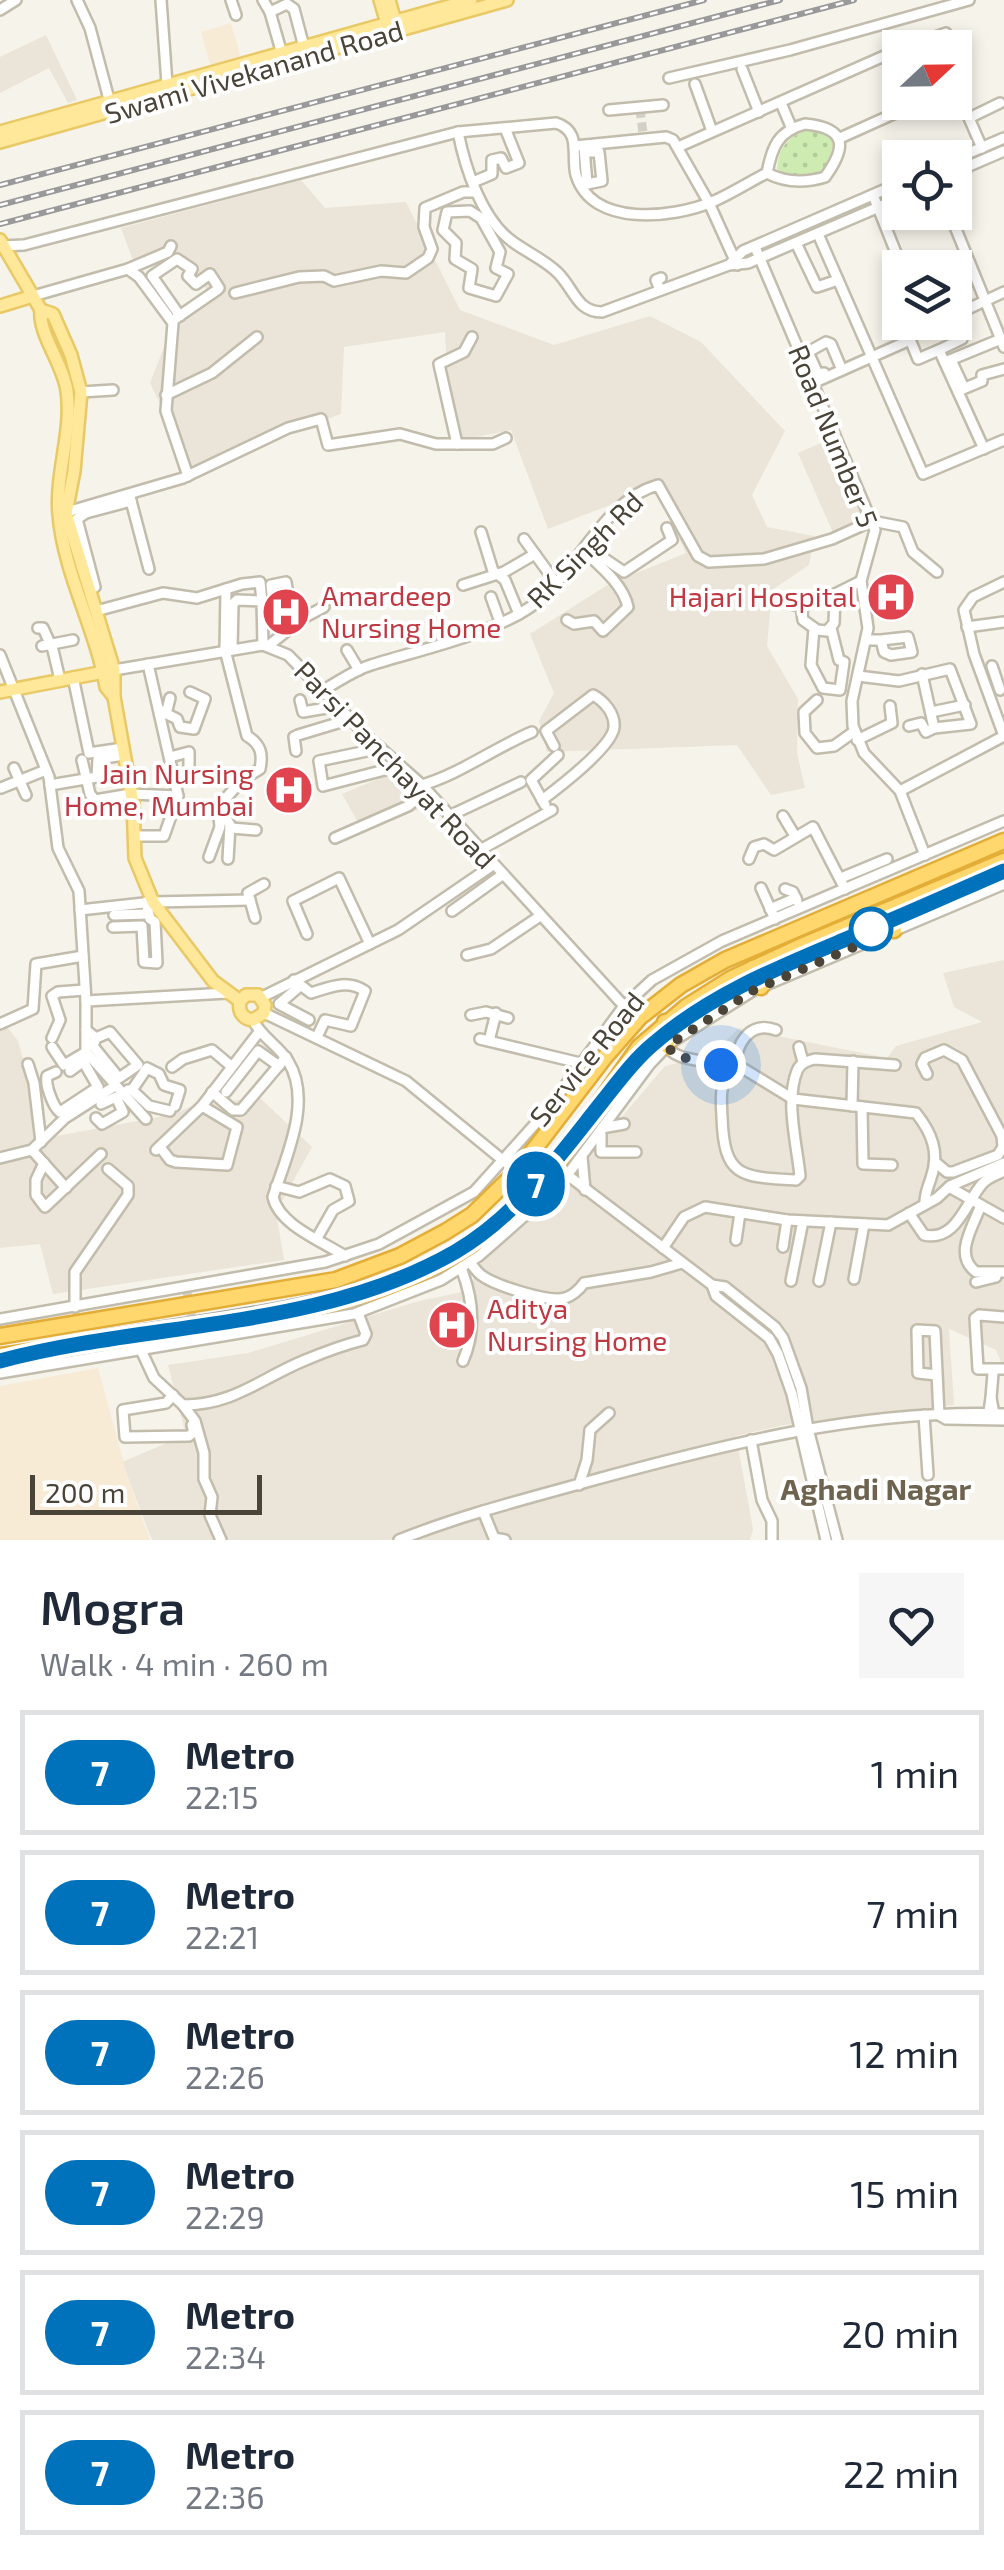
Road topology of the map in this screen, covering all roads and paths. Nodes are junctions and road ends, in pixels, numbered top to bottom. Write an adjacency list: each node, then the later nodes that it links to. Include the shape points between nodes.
1 (16, 0): 12 (street)
2 (77, 0): 23 (street)
3 (162, 0): 21 (street)
4 (232, 0): 14 (street)
5 (263, 0): 13 (street)
6 (380, 0): 15 (main road)
7 (390, 0): 15 (main road)
8 (507, 0): 11 (main road, Swami Vivekanand Road)
9 (969, 0): 20 (street)
10 (283, 2): 13 (street); 16 (street, via 294,9)
11 (472, 3): 15 (main road, Swami Vivekanand Road)
12 (0, 10)
13 (270, 12): 17 (street)
14 (236, 16)
15 (393, 27): 16 (main road, Swami Vivekanand Road); 39 (main road, Swami Vivekanand Road)
16 (302, 41): 17 (main road, Swami Vivekanand Road)
17 (280, 48): 21 (main road, Swami Vivekanand Road)
18 (882, 57): 24 (street)
19 (742, 69): 28 (street)
20 (669, 78)
21 (168, 84): 23 (main road, Swami Vivekanand Road)
22 (695, 84): 31 (street)
23 (110, 102): 32 (main road, Swami Vivekanand Road)
24 (780, 102): 28 (street); 30 (street)
25 (1000, 104): 43 (street, via 969,118)
26 (663, 105): 27 (street)
27 (609, 110)
28 (758, 112): 31 (street)
29 (882, 119): 37 (street)
30 (792, 129): 37 (street, via 818,126); 47 (street, via 776,140)
31 (712, 131): 41 (street)
32 (0, 132)
33 (458, 132): 34 (street); 49 (street); 59 (street, via 24,245)
34 (506, 133): 40 (street); 42 (street, via 556,123); 49 (street, via 519,162 506,168 500,158 492,160 492,174)
35 (644, 135): 36 (street); 41 (street, via 666,137); 42 (street)
36 (613, 137)
37 (840, 138): 47 (street, via 825,177 802,182)
38 (1004, 138): 43 (street)
39 (0, 142)
40 (494, 143)
41 (678, 147): 52 (street)
42 (581, 148): 48 (street, via 576,175); 48 (street, via 599,152 602,181)
43 (982, 148): 45 (street)
44 (1004, 151): 46 (street)
45 (972, 152)
46 (972, 165)
47 (767, 173): 52 (street)
48 (584, 185): 52 (street, via 602,206 624,215)
49 (474, 187): 55 (street); 70 (street, via 425,208 432,249 406,273 334,281 298,277)
50 (882, 191): 51 (street)
51 (872, 195): 54 (street); 65 (street)
52 (710, 203): 66 (street)
53 (882, 206): 54 (street)
54 (878, 208): 57 (street); 63 (street)
55 (484, 215): 58 (street); 64 (street); 64 (street, via 450,211 443,224 457,244 455,259 472,269 470,288 497,296 508,276 496,267)
56 (957, 230): 73 (street)
57 (818, 234): 62 (street); 68 (street)
58 (509, 240): 64 (street); 66 (street, via 558,273 583,308 594,312 657,283)
59 (1, 243): 72 (main road)
60 (171, 246): 67 (street)
61 (814, 246): 62 (street)
62 (798, 248): 65 (street); 68 (street, via 817,287)
63 (895, 250)
64 (500, 252)
65 (757, 253): 66 (street, via 743,251); 87 (street, Road Number 5)
66 (734, 263)
67 (128, 269): 71 (street); 72 (street)
68 (838, 280): 84 (street)
69 (1004, 292): 73 (street)
70 (235, 293)
71 (158, 294): 77 (street); 77 (street, via 152,276 177,259 192,269 188,276 196,284 212,275 217,290)
72 (33, 296): 74 (main road); 76 (main road)
73 (986, 300): 75 (street); 82 (street)
74 (0, 306)
75 (972, 308)
76 (45, 315): 93 (main road, via 71,355); 101 (main road, via 68,394)
77 (176, 319): 94 (street)
78 (472, 336): 97 (street, via 464,352 440,364)
79 (257, 337): 94 (street, via 212,372)
80 (910, 340): 83 (street, via 918,358); 84 (street)
81 (960, 340): 83 (street)
82 (1001, 342): 85 (street); 86 (street)
83 (939, 350): 86 (street)
84 (870, 358): 88 (street); 98 (street, via 923,474)
85 (1004, 358)
86 (948, 361): 91 (street)
87 (809, 364): 88 (street, via 820,375); 88 (street, via 808,350 828,342); 90 (street, Road Number 5)
88 (841, 368): 90 (street)
89 (1004, 369): 91 (street)
90 (813, 382): 102 (street, Road Number 5)
91 (961, 389): 98 (street)
92 (112, 390): 93 (street)
93 (80, 392): 101 (main road, via 74,471)
94 (166, 395): 99 (street)
95 (506, 438): 97 (street)
96 (1004, 440): 98 (street)
97 (457, 444): 99 (street, via 400,434 328,444 320,418)
98 (984, 449)
99 (188, 476): 100 (street)
100 (130, 498): 101 (street); 106 (street, via 81,515); 109 (street)
101 (62, 513): 106 (main road); 147 (main road, via 72,576)
102 (872, 520): 107 (street, RK Singh Rd, via 764,559 710,562 698,556 658,485 640,490); 110 (street, via 902,526 913,552); 113 (street, Road Number 5)
103 (667, 528): 107 (street, via 672,540 624,572)
104 (481, 532): 112 (street)
105 (524, 539): 108 (street)
106 (79, 545): 111 (main road)
107 (585, 548): 115 (street, RK Singh Rd); 127 (street, via 628,607 602,631 594,621)
108 (535, 554): 112 (street); 115 (street)
109 (149, 569)
110 (937, 572)
111 (87, 574): 117 (street); 125 (main road)
112 (497, 575): 116 (street); 126 (street)
113 (861, 581): 120 (street); 137 (street, Road Number 5)
114 (1004, 582): 132 (street, via 967,603)
115 (556, 583): 126 (street, RK Singh Rd)
116 (463, 584)
117 (96, 587)
118 (226, 589): 121 (street, via 260,582); 125 (street, via 197,598 163,593); 141 (street)
119 (491, 597): 129 (street)
120 (834, 597): 124 (street, via 814,597); 135 (street)
121 (262, 601): 140 (street); 141 (street, via 232,604)
122 (785, 603): 124 (street)
123 (324, 607): 131 (street)
124 (803, 608): 134 (street, via 802,618)
125 (96, 612): 147 (main road)
126 (519, 614): 129 (street, RK Singh Rd)
127 (568, 620)
128 (275, 622): 131 (street, via 272,586 286,582)
129 (500, 622): 146 (street, RK Singh Rd)
130 (1004, 622): 132 (street)
131 (293, 626): 140 (street)
132 (968, 626): 157 (street)
133 (38, 628): 139 (street)
134 (814, 628): 135 (street); 151 (street, via 811,665 821,686 840,690)
135 (831, 628): 151 (street, via 844,662)
136 (73, 640): 139 (street)
137 (867, 640): 138 (street); 150 (street, Road Number 5)
138 (881, 640)
139 (46, 645): 149 (street)
140 (266, 645): 141 (street, Parsi Panchayat Road); 154 (street, Parsi Panchayat Road, via 288,654)
141 (228, 649): 144 (street, Parsi Panchayat Road); 192 (street, via 247,736 263,757 260,769)
142 (348, 650): 146 (street)
143 (0, 655): 152 (street)
144 (148, 664): 147 (street, Parsi Panchayat Road); 164 (street)
145 (992, 666): 153 (street)
146 (359, 670): 154 (street, RK Singh Rd)
147 (109, 671): 149 (main road); 173 (main road, via 106,687)
148 (922, 674): 150 (street); 161 (street, via 950,669); 165 (street)
149 (66, 679): 152 (main road); 173 (street, via 89,753)
150 (857, 680): 151 (street); 170 (street, Road Number 5, via 851,712)
151 (843, 682)
152 (15, 689): 155 (main road); 179 (street)
153 (1002, 689): 157 (street)
154 (323, 690): 162 (street, Parsi Panchayat Road)
155 (0, 692)
156 (190, 692): 164 (street, via 205,699 194,729)
157 (988, 694): 171 (street)
158 (170, 698): 164 (street)
159 (300, 700): 162 (street, via 302,712)
160 (817, 700): 170 (street, via 804,712 805,733 817,748)
161 (965, 705): 165 (street); 168 (street, via 970,726)
162 (338, 706): 166 (street, Parsi Panchayat Road)
163 (890, 706): 170 (street, via 892,723)
164 (162, 712): 175 (street)
165 (931, 712): 168 (street)
166 (350, 719): 172 (street, Parsi Panchayat Road); 174 (street, via 294,737)
167 (908, 726): 168 (street)
168 (934, 728)
169 (532, 732): 186 (street)
170 (856, 736): 187 (street)
171 (1004, 736): 187 (street)
172 (380, 748): 177 (street, Parsi Panchayat Road); 177 (street, via 319,761 323,786)
173 (124, 751): 181 (street, via 98,759 98,776); 188 (main road)
174 (296, 751)
175 (170, 757): 180 (street); 180 (street, via 189,752 189,773)
176 (82, 760): 181 (street)
177 (400, 766): 186 (street, Parsi Panchayat Road)
178 (14, 768): 182 (street)
179 (43, 770): 182 (street); 184 (street)
180 (175, 776): 190 (street)
181 (86, 779): 184 (street); 188 (street, via 95,800)
182 (20, 780): 185 (street); 189 (street)
183 (521, 782): 193 (street)
184 (50, 785): 222 (street, via 58,848 79,891)
185 (2, 788)
186 (424, 788): 193 (street, Parsi Panchayat Road); 200 (street, via 408,806)
187 (900, 792): 204 (street)
188 (131, 794): 190 (street); 198 (main road)
189 (26, 795)
190 (178, 796): 198 (street, via 164,836)
191 (542, 800): 191 (street, via 531,780 556,751 546,732 594,695 612,712 612,735); 202 (street, via 551,810)
192 (218, 807): 196 (street); 205 (street, via 220,827)
193 (449, 816): 202 (street, Parsi Panchayat Road)
194 (783, 816): 199 (street)
195 (1004, 822): 204 (street, Service Road)
196 (230, 828): 197 (street); 206 (street)
197 (256, 830)
198 (134, 836): 221 (main road)
199 (795, 836): 203 (street); 213 (street, via 813,828)
200 (335, 838)
201 (1004, 841): 332 (highway, bridge, via 681,985 640,1017 472,1215 400,1256 336,1280)
202 (480, 850): 211 (street, Parsi Panchayat Road)
203 (774, 850): 207 (street, via 764,844); 210 (street)
204 (925, 855): 218 (street, Service Road)
205 (209, 857)
206 (228, 859)
207 (749, 859)
208 (886, 859): 213 (street)
209 (1004, 861): 224 (highway)
210 (772, 863)
211 (493, 865): 212 (street, Parsi Panchayat Road); 232 (street)
212 (502, 875): 223 (street); 227 (street, Parsi Panchayat Road)
213 (840, 878): 218 (street)
214 (264, 884): 219 (street, via 250,890)
215 (1004, 884): 230 (street)
216 (762, 888): 225 (street)
217 (785, 889): 220 (street)
218 (845, 889): 220 (street, Service Road)
219 (250, 900): 221 (street); 228 (street)
220 (798, 903): 225 (street, Service Road)
221 (149, 906): 222 (street); 226 (street); 229 (street, via 156,963 144,962 142,926); 240 (main road)
222 (80, 910): 234 (street)
223 (452, 911)
224 (887, 911): 230 (highway); 235 (highway)
225 (772, 914): 244 (street, Service Road, via 652,980)
226 (114, 915)
227 (540, 916): 233 (street, via 491,949); 244 (street, Parsi Panchayat Road)
228 (256, 918)
229 (112, 927)
230 (894, 930): 239 (street)
231 (308, 934): 232 (street, via 293,901 338,878)
232 (370, 944): 236 (street)
233 (467, 955)
234 (83, 956): 243 (street); 250 (street, via 36,964 33,1009)
235 (753, 968): 239 (highway); 249 (highway)
236 (312, 971): 237 (street); 238 (street)
237 (297, 983): 238 (street, via 312,993); 241 (street); 251 (street, via 279,1004 308,1020)
238 (327, 986): 254 (street, via 360,987 365,996 352,1026 326,1020)
239 (761, 987): 256 (street)
240 (227, 993): 242 (main road); 243 (street)
241 (262, 998): 242 (main road, via 250,994); 248 (main road, via 266,1005)
242 (240, 1002): 248 (main road, via 241,1014)
243 (85, 1006): 253 (street); 258 (street, via 58,992 52,996 60,1020 52,1042 64,1065)
244 (624, 1006): 261 (street, Service Road)
245 (496, 1012): 246 (street); 247 (street); 261 (street, via 484,1040)
246 (471, 1015)
247 (508, 1018)
248 (258, 1022): 251 (street); 259 (street); 265 (street)
249 (665, 1022): 256 (highway); 300 (highway, via 619,1071)
250 (0, 1024)
251 (303, 1030): 254 (street)
252 (776, 1030): 268 (street, via 764,1027 745,1036)
253 (85, 1031): 255 (street); 258 (street)
254 (317, 1037): 294 (street, via 406,1081)
255 (96, 1038): 255 (street, via 93,1046 118,1078 138,1065 110,1032)
256 (667, 1046): 268 (street, via 676,1056); 285 (street)
257 (798, 1047): 262 (street)
258 (86, 1056): 269 (street); 270 (street, via 98,1088 60,1112 46,1081); 272 (street)
259 (286, 1057): 266 (street); 301 (street, via 298,1101)
260 (852, 1061): 262 (street); 264 (street); 280 (street)
261 (580, 1062): 287 (street, Service Road)
262 (803, 1062): 276 (street)
263 (28, 1064): 288 (street)
264 (894, 1065)
265 (231, 1066): 267 (street, via 212,1050); 274 (street)
266 (278, 1066): 274 (street, via 241,1110); 275 (street, via 258,1051)
267 (172, 1067)
268 (732, 1070): 276 (street, via 744,1069); 276 (street, via 721,1089 724,1150 737,1169 762,1178 799,1178)
269 (70, 1071)
270 (56, 1072)
271 (926, 1074): 295 (street, via 925,1058 944,1050 962,1060 1004,1147 954,1172)
272 (118, 1088): 273 (street); 277 (street); 278 (street)
273 (132, 1090): 281 (street); 281 (street, via 147,1068 180,1090 173,1108)
274 (212, 1092): 279 (street)
275 (226, 1092)
276 (793, 1099): 280 (street)
277 (100, 1103): 278 (street, via 116,1097); 278 (street, via 98,1123 124,1112); 288 (street, via 65,1118)
278 (126, 1104): 281 (street, via 144,1117)
279 (202, 1106): 279 (street, via 158,1149 173,1161 228,1165 237,1128)
280 (857, 1107): 283 (street); 295 (street, via 916,1113 935,1147)
281 (152, 1108)
282 (878, 1116): 283 (street)
283 (862, 1119): 297 (street, via 863,1164)
284 (624, 1124): 285 (street)
285 (600, 1132): 286 (street); 290 (street); 291 (street, via 601,1152)
286 (614, 1132)
287 (522, 1139): 294 (street, Service Road); 300 (street)
288 (40, 1142): 289 (street)
289 (32, 1150): 293 (street); 296 (street)
290 (586, 1152): 300 (street); 304 (street)
291 (636, 1152)
292 (102, 1154): 303 (street)
293 (0, 1158)
294 (502, 1161): 305 (street); 320 (street, Service Road, via 474,1192 439,1214)
295 (935, 1162): 307 (street)
296 (44, 1164): 303 (street); 303 (street, via 36,1180 38,1199 46,1207)
297 (892, 1165)
298 (1004, 1167): 302 (street); 306 (street)
299 (108, 1168): 328 (street, via 128,1186 128,1195 75,1272)
300 (560, 1170): 304 (street); 305 (street); 334 (highway, bridge, via 509,1217 454,1254 374,1292 274,1316)
301 (276, 1186): 316 (street, via 281,1216); 316 (street, via 299,1192 330,1180 345,1186 350,1201 330,1213)
302 (949, 1187): 306 (street); 307 (street)
303 (66, 1188)
304 (584, 1190): 318 (street)
305 (547, 1196): 322 (street)
306 (971, 1199): 308 (street); 310 (street, via 954,1227 938,1236 919,1232)
307 (926, 1203): 310 (street)
308 (981, 1206): 311 (street); 323 (street, via 965,1258 976,1272)
309 (740, 1213): 312 (street); 317 (street); 318 (street, via 692,1211)
310 (909, 1214): 315 (street, via 888,1224)
311 (1004, 1218)
312 (787, 1220): 313 (street); 319 (street)
313 (803, 1221): 314 (street); 325 (street)
314 (831, 1222): 315 (street); 326 (street)
315 (864, 1224): 324 (street)
316 (317, 1238): 320 (street)
317 (736, 1240)
318 (663, 1248): 321 (street)
319 (783, 1248)
320 (345, 1256): 328 (street, Service Road)
321 (682, 1263): 322 (street, via 584,1283 564,1299 548,1300); 345 (street, via 769,1338)
322 (465, 1265): 329 (street); 335 (street, via 472,1340)
323 (1004, 1275): 327 (street)
324 (854, 1279)
325 (791, 1280)
326 (820, 1281)
327 (976, 1282)
328 (75, 1307): 331 (street, Service Road)
329 (358, 1313): 333 (street); 340 (street, via 363,1340 254,1389)
330 (1004, 1317): 336 (street, via 975,1320 978,1368)
331 (0, 1319)
332 (0, 1336)
333 (141, 1350): 337 (street); 339 (street)
334 (0, 1356)
335 (463, 1361)
336 (998, 1372): 344 (street, via 991,1398)
337 (0, 1373)
338 (937, 1375): 338 (street, via 918,1374 917,1330 935,1331); 342 (street)
339 (171, 1399): 339 (street, via 123,1410 125,1438 192,1436 189,1415); 340 (street)
340 (184, 1405): 350 (street, via 204,1453 210,1514)
341 (609, 1413): 348 (street, via 590,1430)
342 (938, 1415): 343 (street); 344 (street)
343 (924, 1416): 345 (street); 347 (street)
344 (996, 1416)
345 (804, 1430): 346 (street); 354 (street); 355 (street)
346 (751, 1440): 348 (street); 353 (street)
347 (928, 1476)
348 (578, 1484): 349 (street)
349 (483, 1511): 351 (street); 352 (street, via 494,1538)
350 (221, 1540)
351 (399, 1540)
352 (505, 1540)
353 (772, 1540)
354 (826, 1540)
355 (837, 1540)

